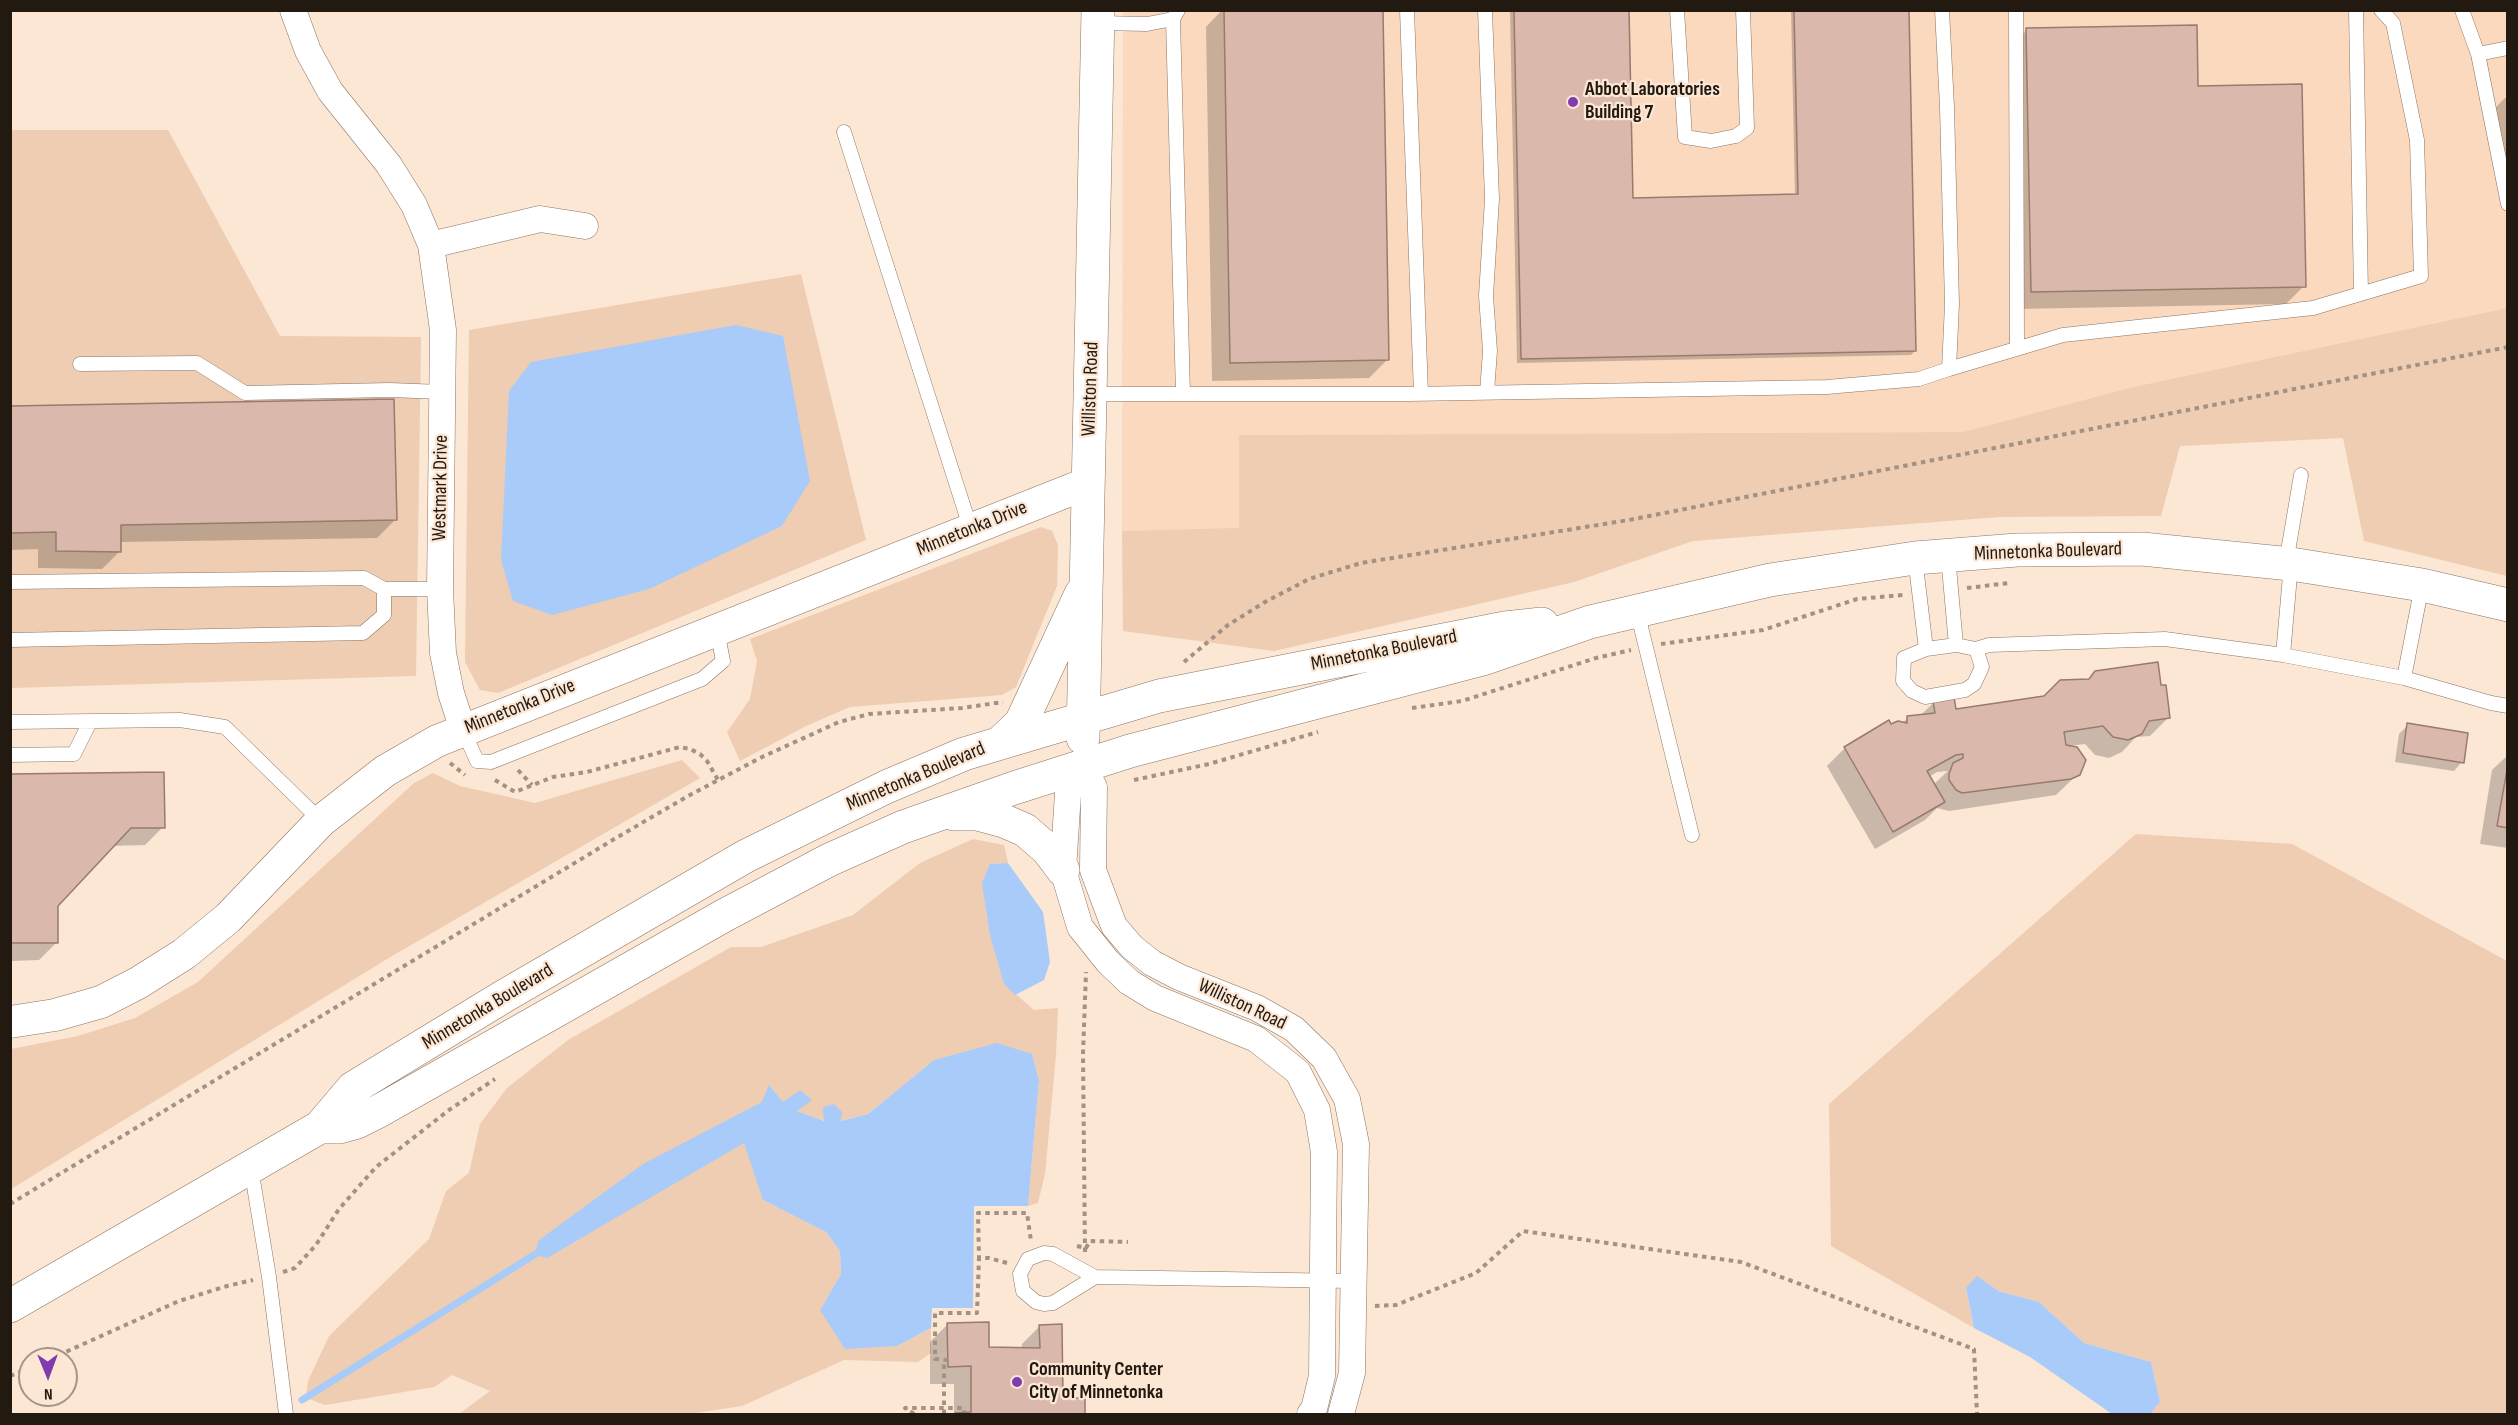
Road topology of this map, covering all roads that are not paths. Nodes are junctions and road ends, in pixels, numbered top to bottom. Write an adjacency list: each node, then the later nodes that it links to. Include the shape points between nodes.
1 (293, 10): 18 (street, Westmark Drive, via 308,51 330,91 389,165 414,205)
2 (1407, 10): 27 (lane)
3 (1485, 10): 24 (lane, via 1492,200 1486,296 1490,351)
4 (1677, 10): 5 (lane, via 1685,137 1711,141 1736,136 1747,128)
5 (1743, 10)
6 (1942, 10): 22 (lane, via 1952,304)
7 (2016, 10): 20 (lane)
8 (2356, 10): 19 (lane)
9 (2381, 10): 19 (lane, via 2393,23 2417,140 2421,276)
10 (2462, 10): 14 (lane)
11 (1175, 15): 12 (lane, via 1147,24); 26 (lane)
12 (1098, 17): 25 (main road, Williston Road)
13 (2508, 48): 14 (lane)
14 (2478, 54): 16 (lane)
15 (844, 132): 30 (lane)
16 (2508, 204)
17 (585, 226): 18 (street, via 540,219)
18 (431, 245): 23 (street, Westmark Drive, via 443,330)
19 (2361, 294): 20 (lane, via 2313,308 2063,335)
20 (2017, 349): 22 (lane)
21 (80, 364): 23 (lane, via 196,363 245,393)
22 (1949, 369): 24 (lane, via 1919,379 1827,387)
23 (442, 392): 38 (street, Westmark Drive)
24 (1487, 392): 27 (lane)
25 (1091, 394): 26 (lane); 29 (main road, Williston Road)
26 (1183, 394): 27 (lane)
27 (1421, 394)
28 (2301, 476): 33 (lane)
29 (1088, 483): 30 (street, Minnetonka Drive); 35 (main road, Williston Road)
30 (971, 530): 52 (street, Minnetonka Drive)
31 (1948, 556): 32 (main road, Minnetonka Boulevard); 33 (main road, Minnetonka Boulevard, via 2018,550 2142,549); 43 (lane)
32 (1915, 558): 40 (main road, Minnetonka Boulevard, via 1770,580); 44 (lane)
33 (2289, 563): 36 (main road, Minnetonka Boulevard); 46 (lane)
34 (10, 582): 37 (lane, via 364,578)
35 (1085, 585): 49 (main road, Williston Road); 53 (main road, via 1021,723)
36 (2422, 585): 39 (main road, Minnetonka Boulevard); 47 (lane)
37 (384, 589): 38 (lane); 42 (lane, via 384,615 363,633)
38 (440, 589): 52 (street, Westmark Drive, via 443,653 451,693)
39 (2508, 605)
40 (1637, 611): 41 (main road, Minnetonka Boulevard); 58 (lane)
41 (1590, 622): 49 (main road, Minnetonka Boulevard, via 1493,630 1159,696); 55 (main road, Minnetonka Boulevard, via 1486,658)
42 (10, 639)
43 (1956, 645): 44 (lane); 45 (lane)
44 (1926, 649): 45 (lane, via 1904,658 1903,681 1925,697 1965,690 1974,684 1982,667)
45 (1976, 649): 46 (lane, via 1989,645 2165,639)
46 (2283, 655): 47 (lane)
47 (2404, 678): 48 (lane)
48 (2508, 706)
49 (1084, 717): 53 (main road, Minnetonka Boulevard); 55 (main road, Williston Road)
50 (10, 722): 51 (lane)
51 (90, 722): 54 (lane, via 74,754); 57 (lane, via 180,720 225,727)
52 (450, 736): 57 (street, Minnetonka Drive, via 386,771)
53 (999, 743): 61 (main road, Minnetonka Boulevard, via 866,797 697,883 369,1077 353,1088)
54 (10, 755)
55 (1082, 766): 56 (main road, Minnetonka Boulevard); 59 (street, Williston Road, via 1068,793); 65 (street, Williston Road, via 1094,787 1093,870 1114,926 1152,963 1257,1008 1294,1029 1324,1058 1347,1099 1356,1144)
56 (940, 814): 59 (main road, via 978,814 1024,830); 61 (main road, Minnetonka Boulevard, via 829,860 379,1111 339,1127)
57 (321, 821): 60 (street, Minnetonka Drive, via 228,918 184,954 101,1002)
58 (1692, 835)
59 (1064, 870): 64 (street, Williston Road, via 1080,927 1129,982 1155,998 1256,1039 1298,1072 1317,1110 1324,1152)
60 (10, 1022)
61 (320, 1127): 62 (main road, Minnetonka Boulevard)
62 (251, 1168): 66 (main road, Minnetonka Boulevard); 67 (lane)
63 (1095, 1277): 63 (lane, via 1053,1254 1036,1255 1023,1266 1020,1283 1029,1298 1044,1304 1053,1303); 64 (lane)
64 (1323, 1281): 65 (lane); 68 (street, Williston Road, via 1322,1376)
65 (1352, 1281): 69 (street, Williston Road, via 1352,1373)
66 (10, 1306)
67 (286, 1414)
68 (1310, 1414)
69 (1341, 1414)

